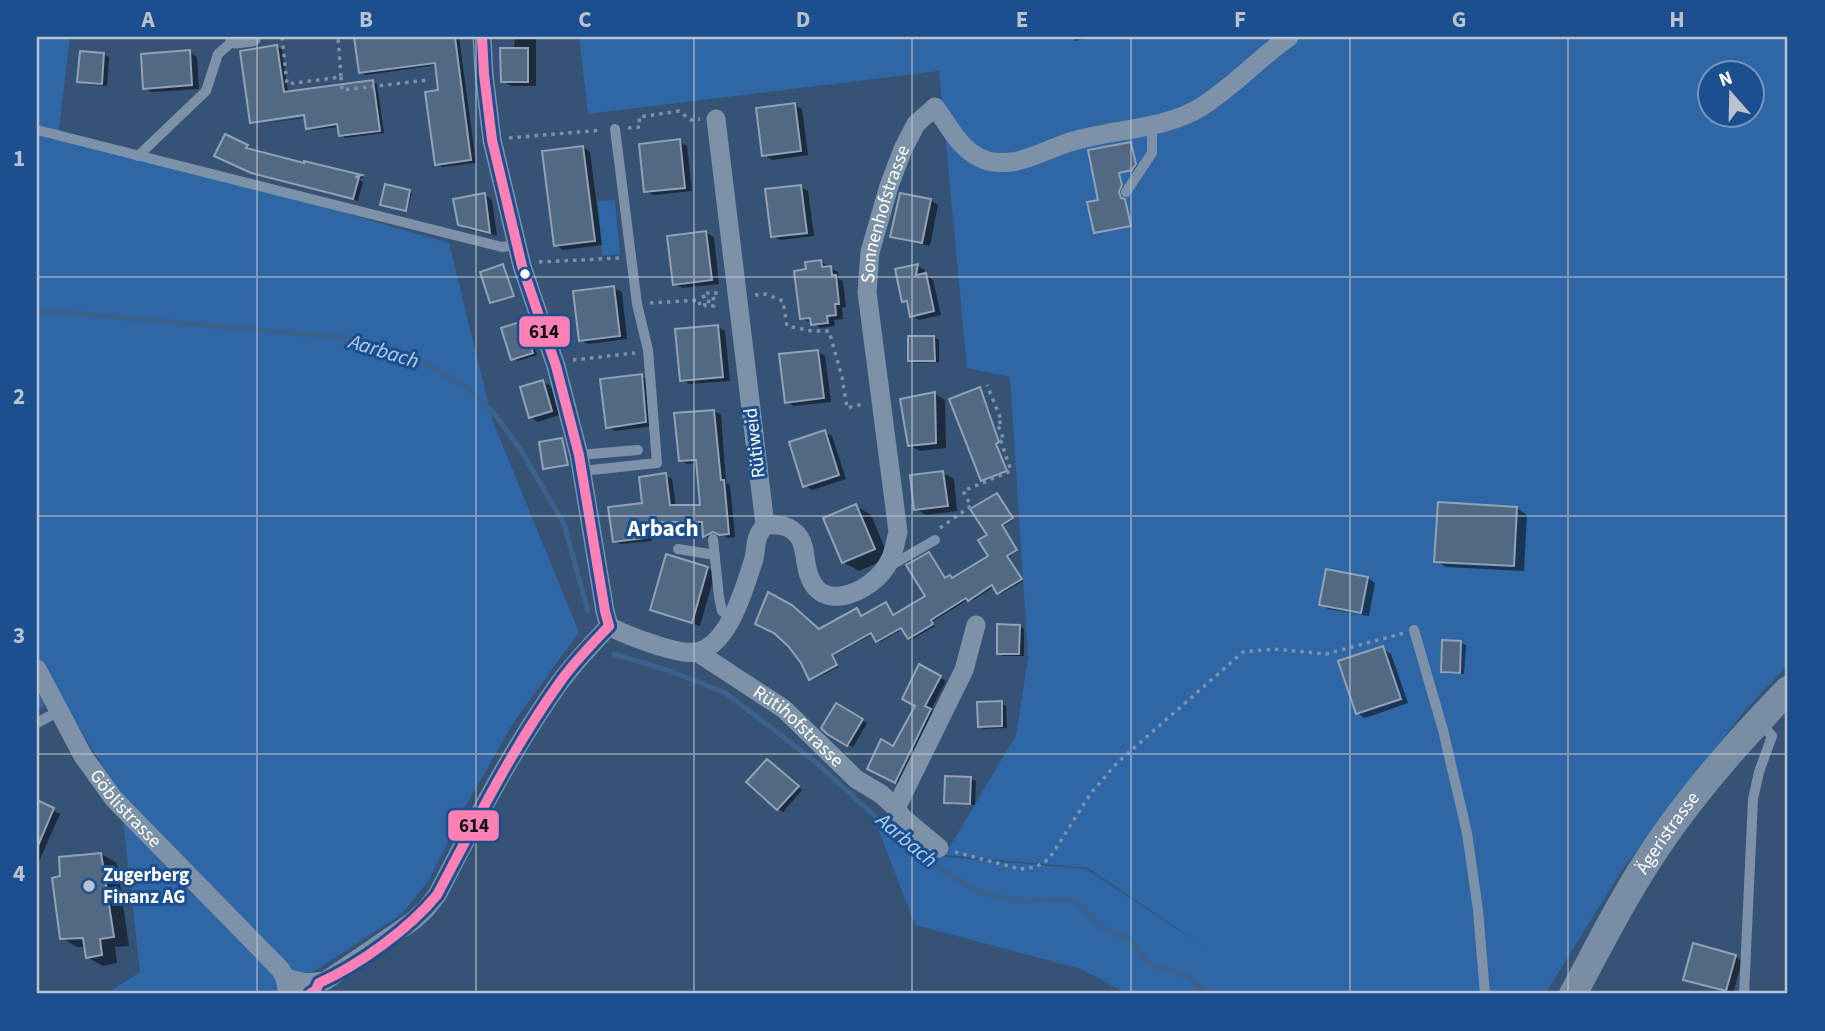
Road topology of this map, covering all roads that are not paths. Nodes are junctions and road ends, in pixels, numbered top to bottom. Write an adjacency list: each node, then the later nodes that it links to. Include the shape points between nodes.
1 (482, 37): 10 (street, via 492,140)
2 (1289, 37): 5 (street, Sonnenhofstrasse, via 1200,107)
3 (243, 38): 8 (lane, via 219,54 206,91)
4 (716, 119): 13 (street, Rütiweid)
5 (1152, 124): 9 (lane, via 1152,153); 18 (street, Sonnenhofstrasse, via 1069,142 1012,162 987,161 971,153 934,107 916,124 889,186 870,253 867,292 898,532)
6 (615, 129): 12 (lane, via 648,350 657,463)
7 (37, 130): 8 (lane)
8 (138, 156): 10 (lane, via 502,247)
9 (1126, 192)
10 (517, 245): 12 (street, via 556,366)
11 (638, 450): 12 (lane)
12 (580, 463): 21 (street)
13 (765, 525): 18 (street, Sonnenhofstrasse, via 779,524 801,538 807,575 818,590 832,597 853,594 874,582); 19 (street, Rütiweid, via 756,536 754,560)
14 (713, 539): 17 (lane)
15 (935, 540): 18 (lane)
16 (678, 549): 17 (lane)
17 (715, 555): 19 (lane, via 722,611)
18 (883, 569)
19 (732, 618): 23 (street, Rütiweid, via 716,642)
20 (976, 625): 29 (street, via 964,670)
21 (609, 626): 23 (street, via 683,653); 32 (street, via 561,681 522,739 426,909)
22 (1414, 630): 33 (lane, via 1467,833)
23 (697, 652): 29 (street, Rütihofstrasse, via 784,709 856,779)
24 (37, 669): 26 (street, Göblistrasse)
25 (1788, 690): 27 (main road, Ägeristrasse)
26 (59, 711): 28 (lane); 31 (street, Göblistrasse, via 114,799 272,962)
27 (1757, 721): 34 (main road, Ägeristrasse, via 1657,845); 35 (lane, via 1772,736 1753,799)
28 (37, 723)
29 (896, 808): 30 (street, Rütihofstrasse)
30 (939, 848)
31 (286, 986): 32 (street, via 306,983)
32 (315, 988)
33 (1485, 994)
34 (1573, 994)
35 (1744, 994)

